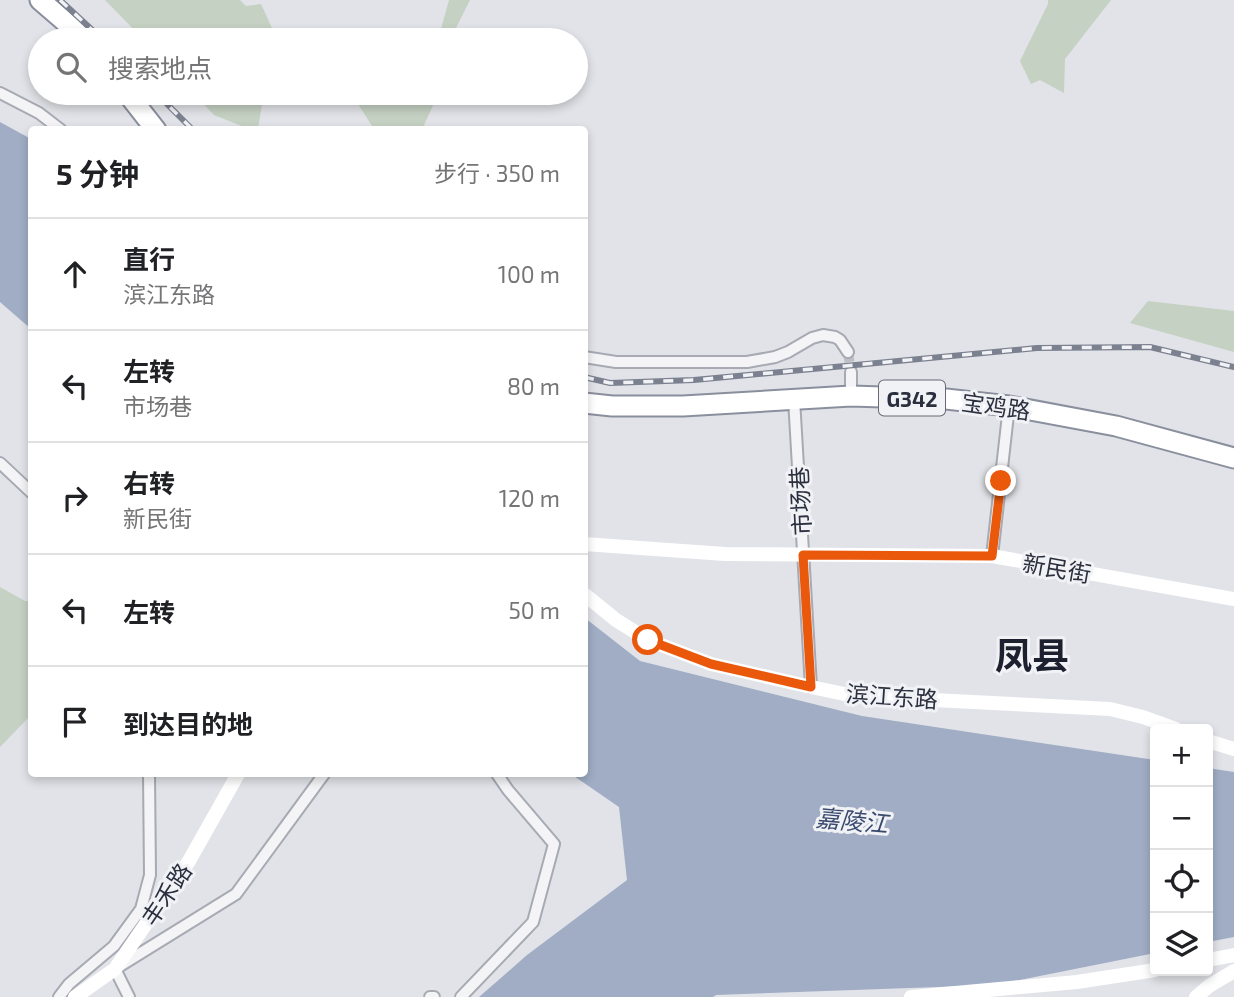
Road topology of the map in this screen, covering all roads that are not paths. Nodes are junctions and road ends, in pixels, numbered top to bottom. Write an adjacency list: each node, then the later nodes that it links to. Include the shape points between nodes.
1 (40, 0): 2 (highway)
2 (73, 28)
3 (0, 93): 5 (street)
4 (136, 105): 6 (highway)
5 (56, 126)
6 (153, 126)
7 (848, 352): 8 (street, via 840,340 823,335 788,352 747,362 616,362)
8 (588, 358)
9 (851, 372): 10 (street)
10 (851, 396): 11 (highway, 宝鸡路 / G342); 13 (highway, 宝鸡路 / G342)
11 (794, 399): 12 (highway, 宝鸡路 / G342, via 683,406); 18 (street, 市场巷)
12 (588, 403)
13 (1009, 406): 14 (highway, 宝鸡路 / G342, via 1116,426); 19 (street)
14 (1234, 458)
15 (0, 463): 16 (street)
16 (28, 489)
17 (588, 544): 18 (street, 新民街)
18 (803, 555): 19 (street, 新民街); 22 (street, 市场巷)
19 (992, 556): 21 (street, 新民街)
20 (588, 597): 22 (street, 滨江东路, via 648,640 711,664)
21 (1234, 599)
22 (811, 687): 23 (street, 滨江东路, via 854,696 1110,709)
23 (1162, 724)
24 (1213, 743): 25 (street)
25 (1234, 749)
26 (149, 777): 35 (street, via 150,875 141,909 114,946)
27 (236, 777): 32 (street, 丰禾路, via 189,861)
28 (322, 777): 32 (street, via 236,894)
29 (499, 777): 38 (street, via 554,844 533,922)
30 (1234, 955): 31 (street)
31 (1213, 959)
32 (115, 969): 36 (street, 丰禾路); 37 (street)
33 (1150, 971): 39 (street)
34 (1234, 971): 40 (street)
35 (60, 997)
36 (75, 997)
37 (130, 997)
38 (460, 997)
39 (911, 997)
40 (1196, 997)

